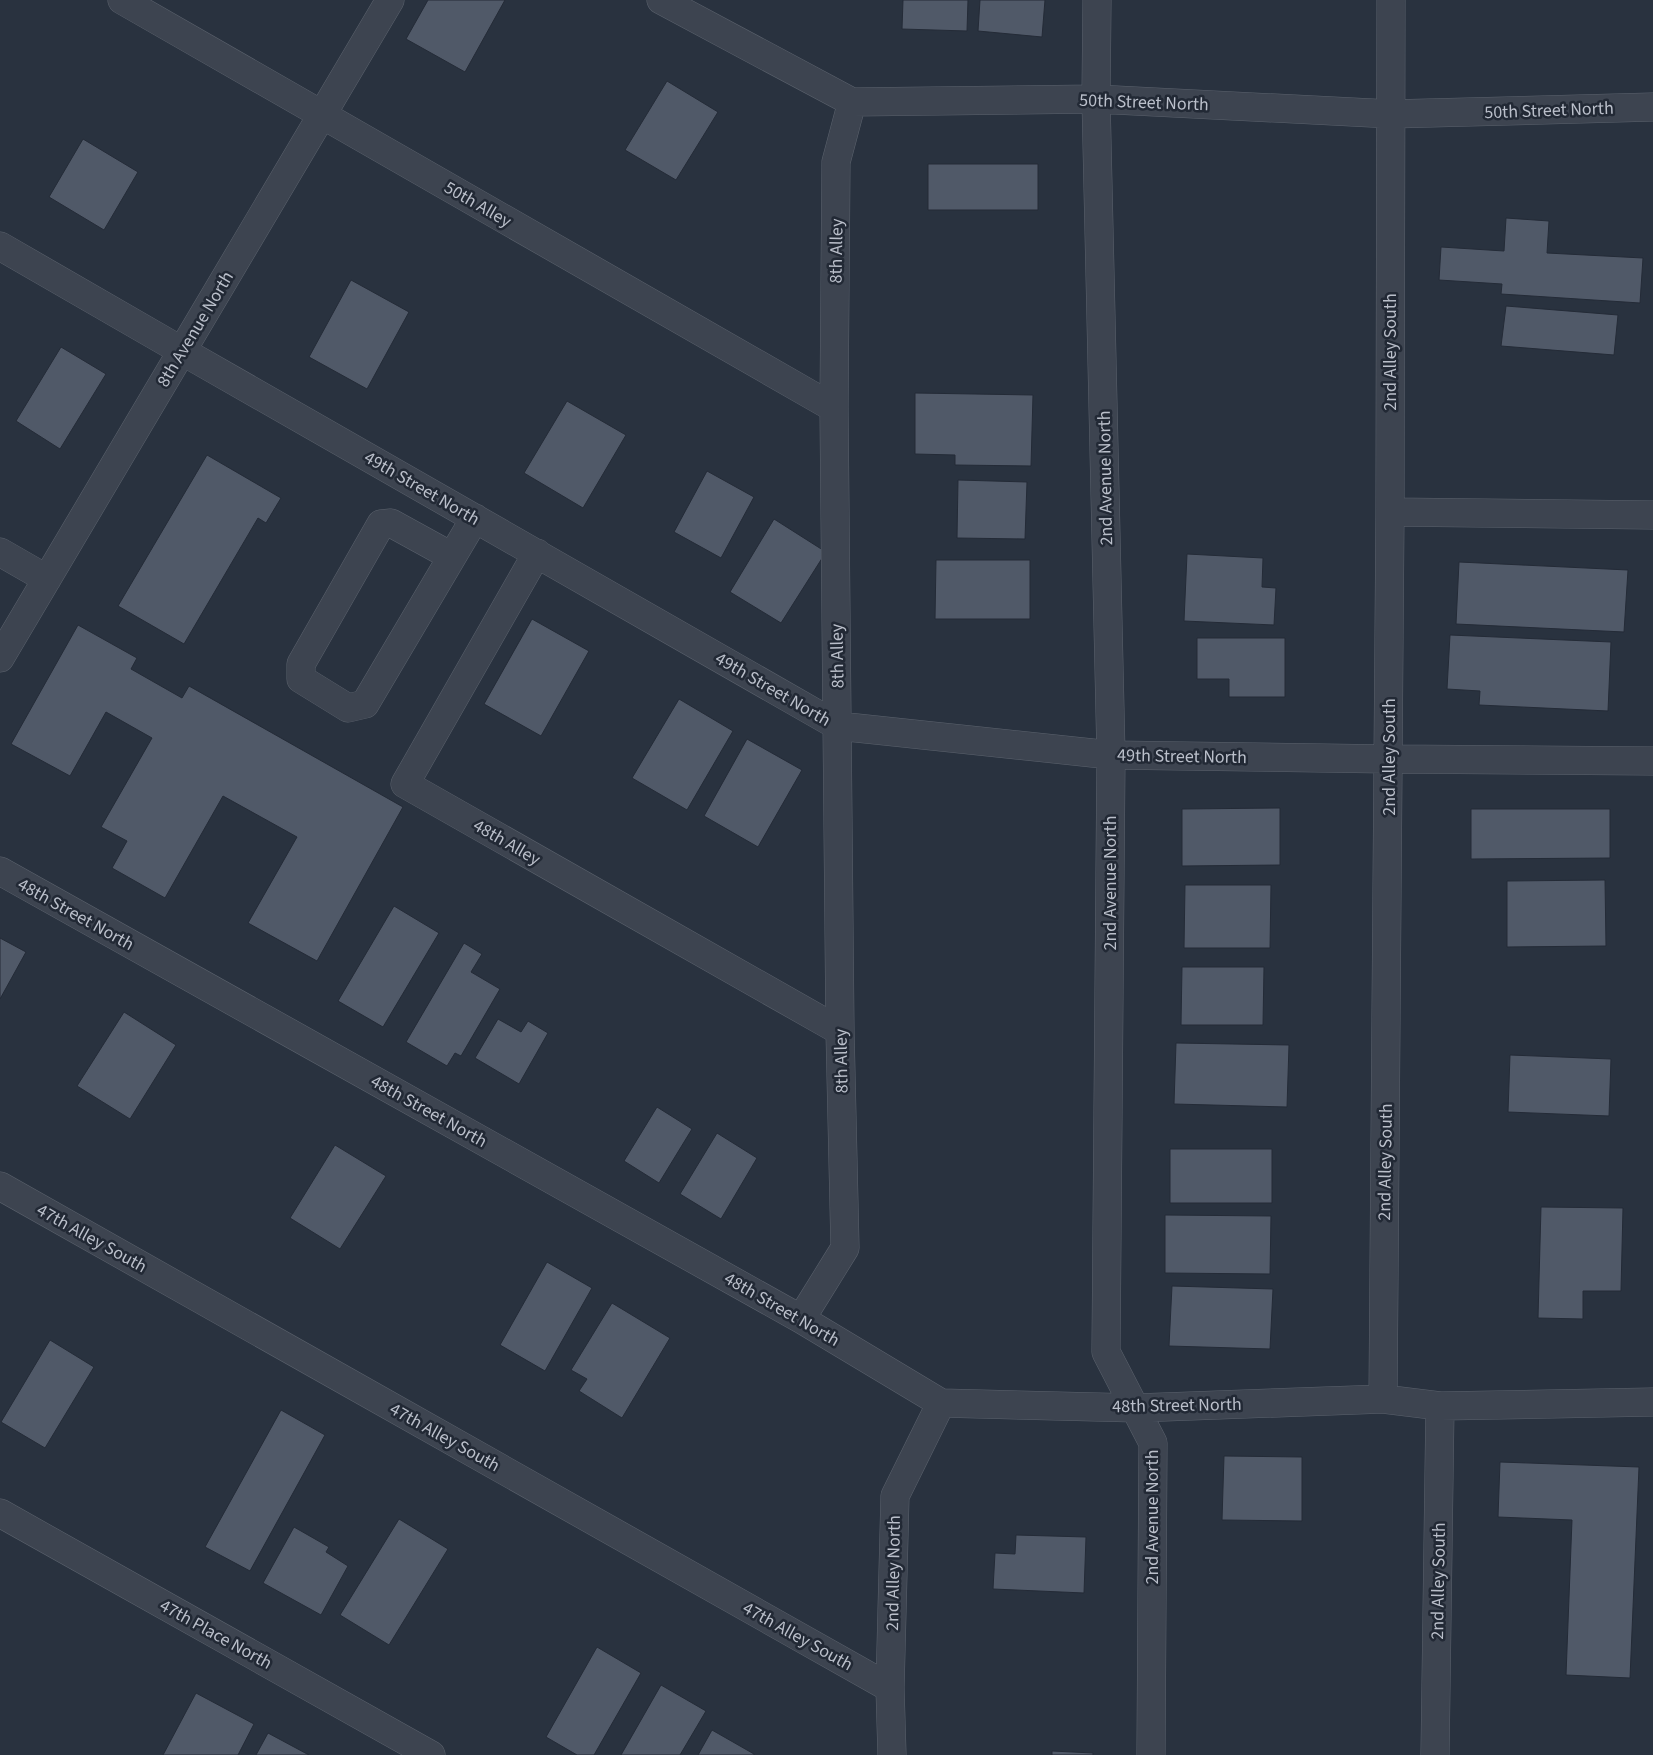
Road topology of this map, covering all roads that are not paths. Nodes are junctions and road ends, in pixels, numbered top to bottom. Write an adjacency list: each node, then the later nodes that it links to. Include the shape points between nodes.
1 (122, 0): 10 (street, 50th Alley)
2 (390, 0): 10 (street, 8th Avenue North)
3 (661, 0): 7 (street, 50th Street North)
4 (1097, 0): 6 (street, 2nd Avenue North)
5 (1391, 0): 9 (street, 2nd Alley South)
6 (1096, 99): 7 (street, 50th Street North); 9 (street, 50th Street North); 23 (street, 2nd Avenue North)
7 (852, 102): 13 (street, 8th Alley, via 836,162)
8 (1653, 107): 9 (street, 50th Street North)
9 (1391, 114): 14 (street, 2nd Alley South)
10 (322, 115): 12 (street, 8th Avenue North); 13 (street, 50th Alley)
11 (0, 246): 12 (street, 49th Street North)
12 (182, 351): 16 (street, 49th Street North); 20 (street, 8th Avenue North)
13 (834, 408): 22 (street, 8th Alley)
14 (1390, 512): 15 (street); 24 (street, 2nd Alley South)
15 (1653, 515)
16 (475, 518): 18 (street, 49th Street North); 19 (street)
17 (0, 552): 20 (street)
18 (537, 553): 22 (street, 49th Street North); 27 (street, 48th Alley, via 405,784)
19 (451, 556): 19 (street, via 365,704 348,708 301,679 301,664 380,524 391,523)
20 (47, 578): 21 (street, 8th Avenue North)
21 (0, 658)
22 (838, 726): 23 (street, 49th Street North); 27 (street, 8th Alley)
23 (1111, 755): 24 (street, 49th Street North); 34 (street, 2nd Avenue North, via 1106,1352)
24 (1389, 759): 25 (street, 49th Street North); 30 (street, 2nd Alley South)
25 (1653, 761)
26 (0, 871): 29 (street, 48th Street North)
27 (840, 1031): 29 (street, 8th Alley, via 845,1248)
28 (0, 1186): 36 (street, 47th Alley South)
29 (801, 1319): 32 (street, 48th Street North)
30 (1383, 1399): 33 (street, 48th Street North); 34 (street, 48th Street North)
31 (1653, 1402): 33 (street, 48th Street North)
32 (942, 1403): 34 (street, 48th Street North); 36 (street, 2nd Alley North, via 895,1496)
33 (1440, 1406): 40 (street, 2nd Alley South)
34 (1137, 1408): 39 (street, 2nd Avenue North, via 1153,1442)
35 (0, 1513): 37 (street, 47th Place North)
36 (890, 1688): 38 (street, 2nd Alley North)
37 (431, 1755)
38 (892, 1755)
39 (1151, 1755)
40 (1435, 1755)

